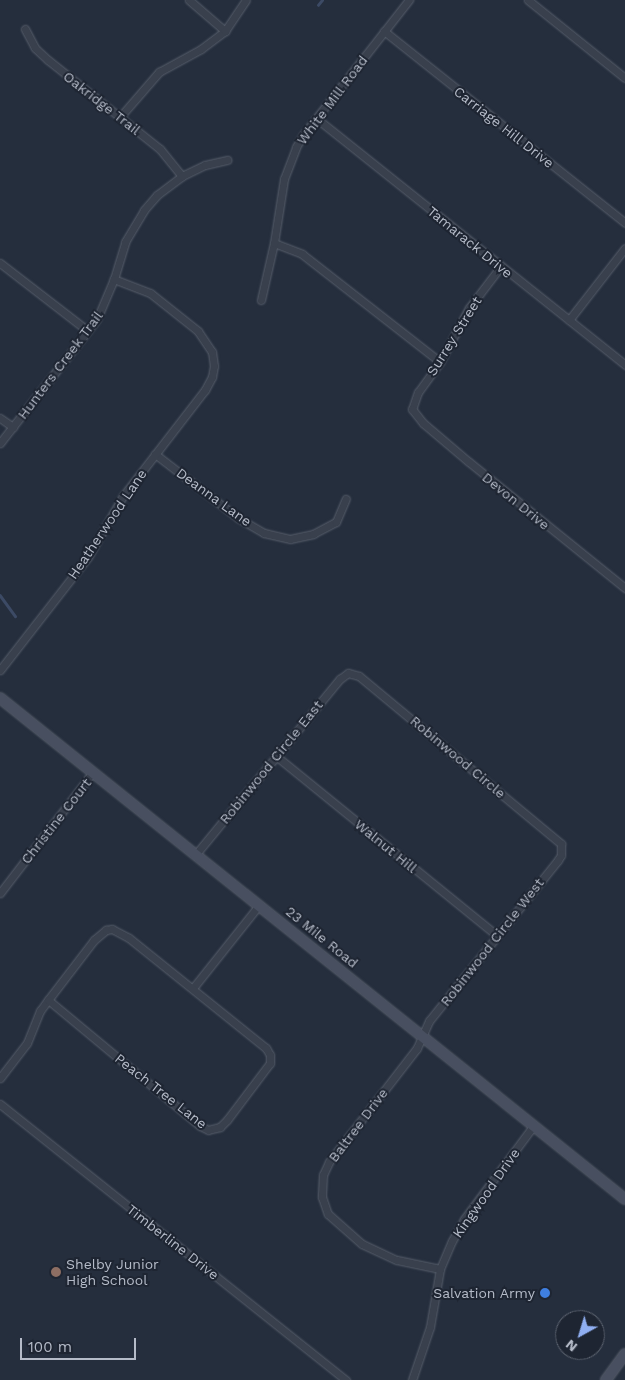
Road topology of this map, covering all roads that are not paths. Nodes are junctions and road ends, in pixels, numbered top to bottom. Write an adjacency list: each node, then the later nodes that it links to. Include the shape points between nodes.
1 (189, 0): 6 (street)
2 (246, 0): 6 (street)
3 (409, 0): 7 (street, White Mill Road)
4 (528, 0): 8 (street)
5 (25, 29): 9 (street, Oakridge Trail, via 35,48)
6 (225, 31): 9 (street, via 206,46 160,72)
7 (384, 31): 10 (street, White Mill Road); 13 (street, Carriage Hill Drive)
8 (625, 78)
9 (120, 117): 12 (street, Oakridge Trail, via 168,156)
10 (316, 118): 14 (street, White Mill Road, via 303,135 287,168); 17 (street, Tamarack Drive)
11 (227, 160): 12 (street, Hunters Creek Trail, via 205,165)
12 (182, 176): 18 (street, Hunters Creek Trail, via 152,200 137,219 125,242)
13 (625, 223)
14 (274, 243): 19 (street, White Mill Road); 22 (street, via 302,254)
15 (625, 248): 20 (street)
16 (0, 263): 21 (street)
17 (500, 266): 20 (street, Tamarack Drive); 22 (street, Surrey Street, via 469,308)
18 (114, 279): 21 (street, Hunters Creek Trail, via 102,310); 28 (street, Heatherwood Lane, via 150,293 184,319 209,343 214,358 210,381)
19 (261, 300)
20 (569, 320): 23 (street, Tamarack Drive)
21 (88, 331): 26 (street, Hunters Creek Trail)
22 (440, 362): 24 (street, Surrey Street, via 418,392)
23 (625, 365)
24 (412, 409): 30 (street, Devon Drive, via 423,423 469,462)
25 (0, 418): 26 (street)
26 (13, 427): 27 (street, Hunters Creek Trail)
27 (0, 443)
28 (155, 454): 29 (street, Deanna Lane, via 238,518 264,533 281,538 290,540 313,534 336,522); 31 (street, Heatherwood Lane, via 116,505 103,535 88,557)
29 (346, 499)
30 (625, 588)
31 (0, 670)
32 (348, 673): 34 (street, Robinwood Circle East); 36 (street, Robinwood Circle, via 359,676 559,841)
33 (0, 698): 35 (main road, 23 Mile Road)
34 (276, 756): 37 (street, Robinwood Circle East); 40 (street, Walnut Hill)
35 (93, 772): 37 (main road, 23 Mile Road); 38 (street, Christine Court)
36 (562, 849): 40 (street, Robinwood Circle West, via 558,860)
37 (196, 854): 39 (main road, 23 Mile Road)
38 (0, 893)
39 (259, 905): 41 (street); 43 (main road, 23 Mile Road)
40 (496, 935): 43 (street, Robinwood Circle West, via 429,1021)
41 (193, 988): 42 (street, via 129,938 112,929 94,940); 42 (street, Peach Tree Lane, via 266,1048 271,1059 227,1120 212,1130 200,1126)
42 (48, 1000): 44 (street, via 27,1043)
43 (422, 1035): 46 (main road, 23 Mile Road); 48 (street, Baltree Drive, via 417,1048 330,1162 323,1175 321,1191 328,1214 362,1244 398,1260)
44 (0, 1078)
45 (0, 1104): 50 (street, Timberline Drive)
46 (534, 1125): 47 (main road, 23 Mile Road); 48 (street, Kingwood Drive, via 464,1219)
47 (625, 1199)
48 (440, 1269): 51 (street, Kingwood Drive, via 430,1327)
49 (625, 1354): 52 (main road)
50 (346, 1380)
51 (412, 1380)
52 (606, 1380)

